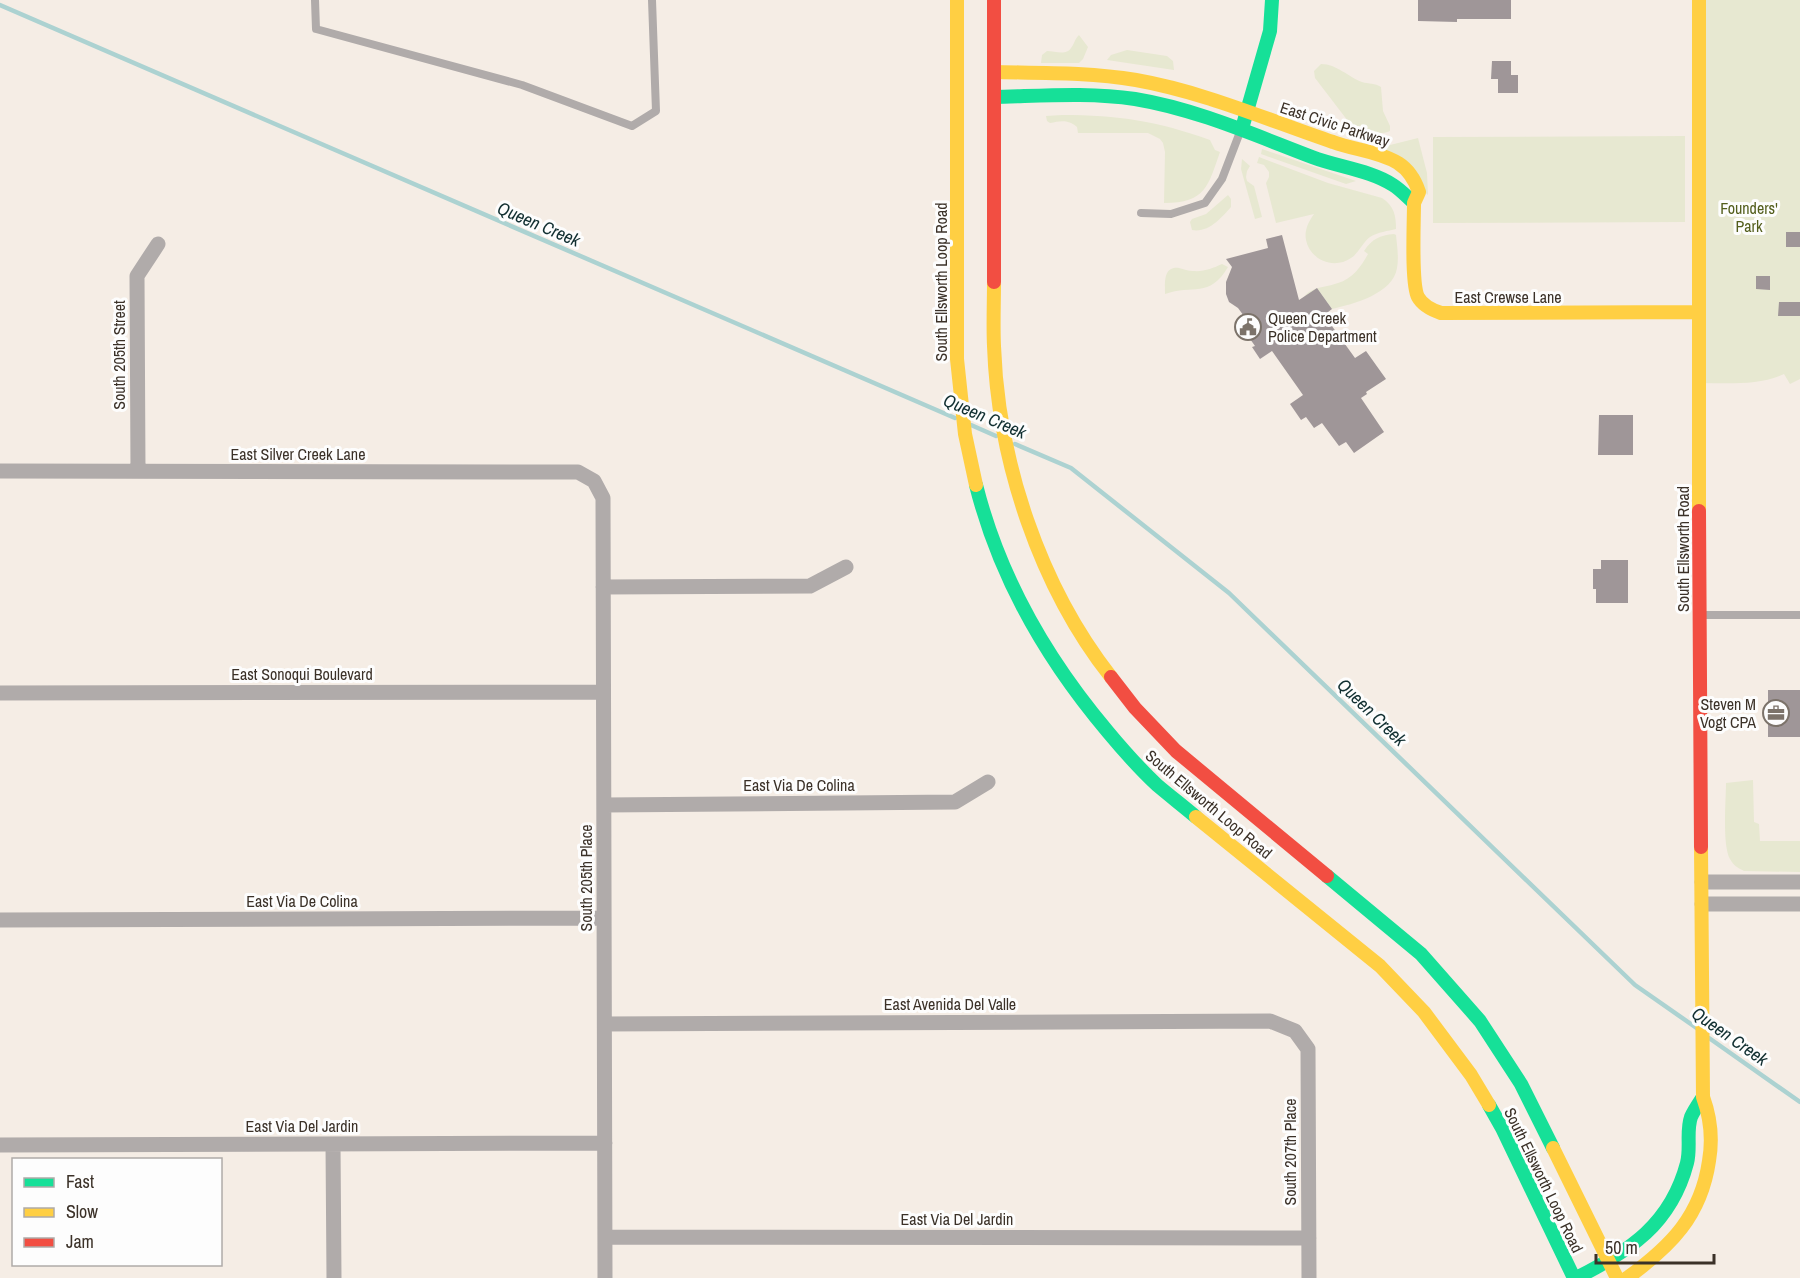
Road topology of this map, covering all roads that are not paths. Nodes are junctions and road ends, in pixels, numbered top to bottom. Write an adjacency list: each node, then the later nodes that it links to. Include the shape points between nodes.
1 (315, 0): 2 (lane, via 316,29 522,85 632,126 656,111)
2 (652, 0)
3 (957, 0): 44 (street, South Ellsworth Loop Road, via 957,359 972,472 1016,596 1076,694 1157,785 1380,966 1439,1031 1502,1128)
4 (994, 0): 7 (street, South Ellsworth Loop Road)
5 (1272, 0): 9 (street, via 1270,31)
6 (1699, 0): 14 (street, South Ellsworth Road)
7 (994, 72): 8 (street, South Ellsworth Loop Road); 9 (street, East Civic Parkway, via 1126,78 1171,87)
8 (994, 97): 10 (street, via 1136,99); 40 (street, South Ellsworth Loop Road, via 994,348 999,406 1006,448 1034,545 1061,602 1095,657 1176,751 1439,972 1480,1022 1521,1084)
9 (1248, 112): 10 (street); 11 (street, East Civic Parkway, via 1397,162 1415,181 1419,192)
10 (1240, 131): 11 (street, via 1380,179); 12 (lane, via 1222,179 1205,203 1171,214)
11 (1414, 203): 14 (street, East Crewse Lane, via 1414,288 1430,310)
12 (1141, 213)
13 (158, 244): 16 (street, South 205th Street, via 137,276)
14 (1699, 312): 20 (street, South Ellsworth Road)
15 (0, 471): 16 (street, East Silver Creek Lane)
16 (138, 471): 17 (street, East Silver Creek Lane, via 578,472)
17 (594, 481): 19 (street, South 205th Place, via 603,498)
18 (846, 567): 19 (street, via 810,586)
19 (603, 587): 22 (street, South 205th Place)
20 (1700, 615): 21 (lane); 26 (street, South Ellsworth Road)
21 (1800, 615)
22 (603, 692): 23 (street, East Sonoqui Boulevard); 25 (street, South 205th Place)
23 (0, 693)
24 (988, 782): 25 (street, East Via De Colina, via 955,802)
25 (604, 805): 30 (street, South 205th Place)
26 (1702, 882): 27 (street); 28 (street, South Ellsworth Road)
27 (1800, 882)
28 (1702, 904): 29 (street); 34 (street, South Ellsworth Road)
29 (1800, 904)
30 (604, 918): 31 (street, East Via De Colina); 32 (street, South 205th Place)
31 (0, 920)
32 (604, 1024): 33 (street, East Avenida Del Valle, via 1270,1021); 35 (street, South 205th Place)
33 (1294, 1031): 39 (street, South 207th Place, via 1308,1049)
34 (1703, 1097): 40 (street, South Ellsworth Road, via 1690,1118 1690,1149 1680,1186 1670,1206); 40 (street, South Ellsworth Road, via 1712,1133 1702,1197 1683,1226 1647,1264)
35 (605, 1143): 36 (street, East Via Del Jardin); 38 (street, South 205th Place)
36 (333, 1144): 37 (street, East Via Del Jardin); 41 (street)
37 (0, 1145)
38 (605, 1237): 39 (street, East Via Del Jardin); 42 (street, South 205th Place)
39 (1309, 1238): 43 (street, South 207th Place)
40 (1617, 1273): 44 (street, South Ellsworth Road)
41 (334, 1278)
42 (605, 1278)
43 (1309, 1278)
44 (1575, 1278)

